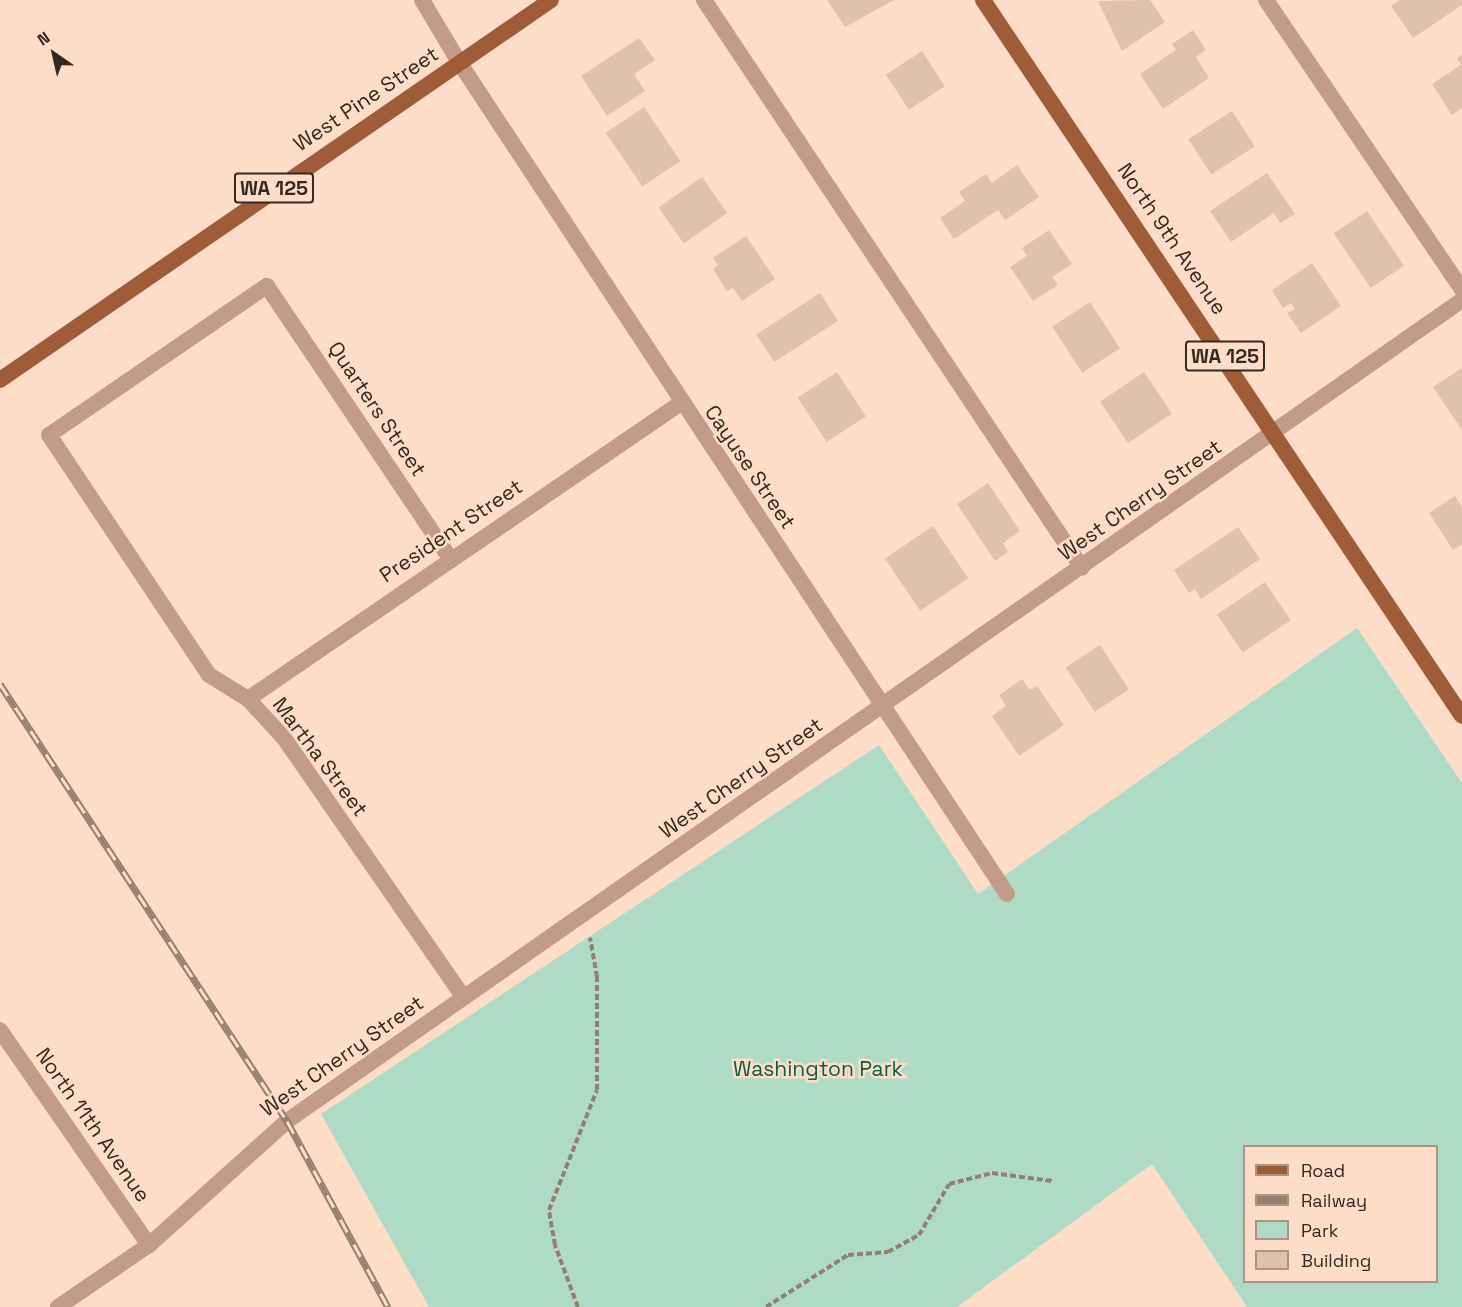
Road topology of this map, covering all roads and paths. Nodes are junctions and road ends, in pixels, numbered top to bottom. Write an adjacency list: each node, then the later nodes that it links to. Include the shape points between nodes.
1 (422, 0): 6 (street)
2 (551, 0): 6 (main road, West Pine Street / WA 125)
3 (704, 0): 14 (street)
4 (982, 0): 12 (main road, North 9th Avenue / WA 125)
5 (1266, 0): 8 (street)
6 (459, 62): 10 (main road, West Pine Street / WA 125); 11 (street, Cayuse Street)
7 (267, 286): 13 (street, Quarters Street); 15 (street, Martha Street, via 50,435 209,675)
8 (1462, 289)
9 (1462, 300): 12 (street, West Cherry Street)
10 (0, 380)
11 (681, 403): 13 (street, President Street); 16 (street, Cayuse Street)
12 (1276, 432): 14 (street, West Cherry Street); 17 (main road, North 9th Avenue / WA 125)
13 (449, 557): 15 (street, President Street)
14 (1082, 568): 16 (street, West Cherry Street)
15 (248, 699): 20 (street, Martha Street, via 284,738)
16 (883, 708): 18 (street, Cayuse Street); 19 (street, West Cherry Street)
17 (1462, 716)
18 (1007, 894)
19 (586, 914): 20 (street, West Cherry Street); 25 (path, via 597,977 597,1090 549,1210 555,1245)
20 (465, 998): 23 (street, West Cherry Street, via 261,1141)
21 (0, 1030): 23 (street, North 11th Avenue)
22 (1052, 1181): 26 (path, via 992,1173 949,1184 920,1235 888,1252 848,1255)
23 (149, 1245): 24 (street, West Cherry Street)
24 (58, 1307)
25 (578, 1307)
26 (766, 1307)

